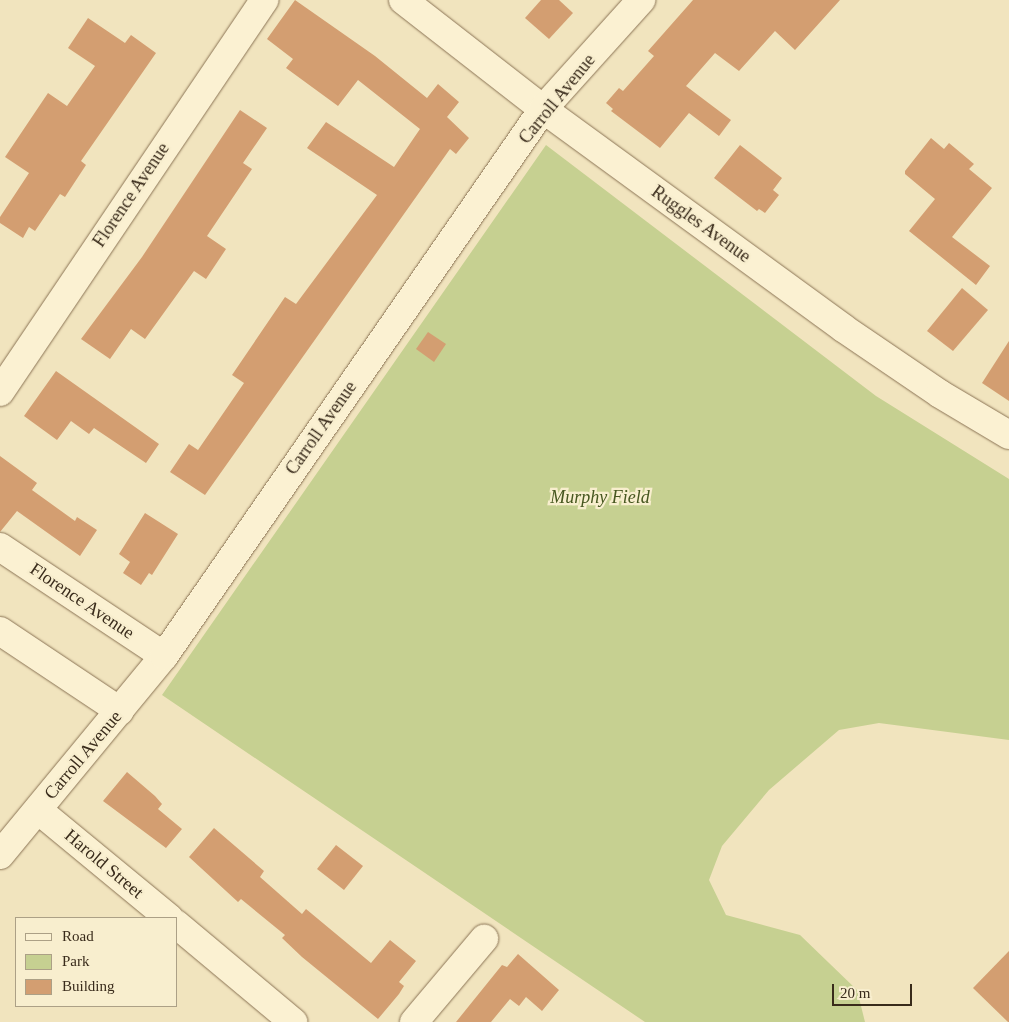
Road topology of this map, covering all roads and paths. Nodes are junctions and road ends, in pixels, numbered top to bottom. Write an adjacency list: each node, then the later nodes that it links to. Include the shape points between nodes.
1 (264, 0): 5 (street, Florence Avenue)
2 (403, 0): 4 (street, Ruggles Avenue)
3 (641, 0): 4 (street, Carroll Avenue)
4 (544, 109): 6 (street, Ruggles Avenue, via 850,333 940,394); 9 (street, Carroll Avenue)
5 (0, 392)
6 (1008, 433)
7 (0, 547): 9 (street, Florence Avenue)
8 (0, 631): 10 (street)
9 (164, 656): 10 (street, Carroll Avenue)
10 (120, 711): 11 (street, Carroll Avenue)
11 (38, 810): 12 (street, Carroll Avenue); 13 (street, Harold Street)
12 (0, 855)
13 (168, 917)
14 (178, 926): 16 (street)
15 (484, 939): 17 (street)
16 (293, 1022)
17 (414, 1022)

